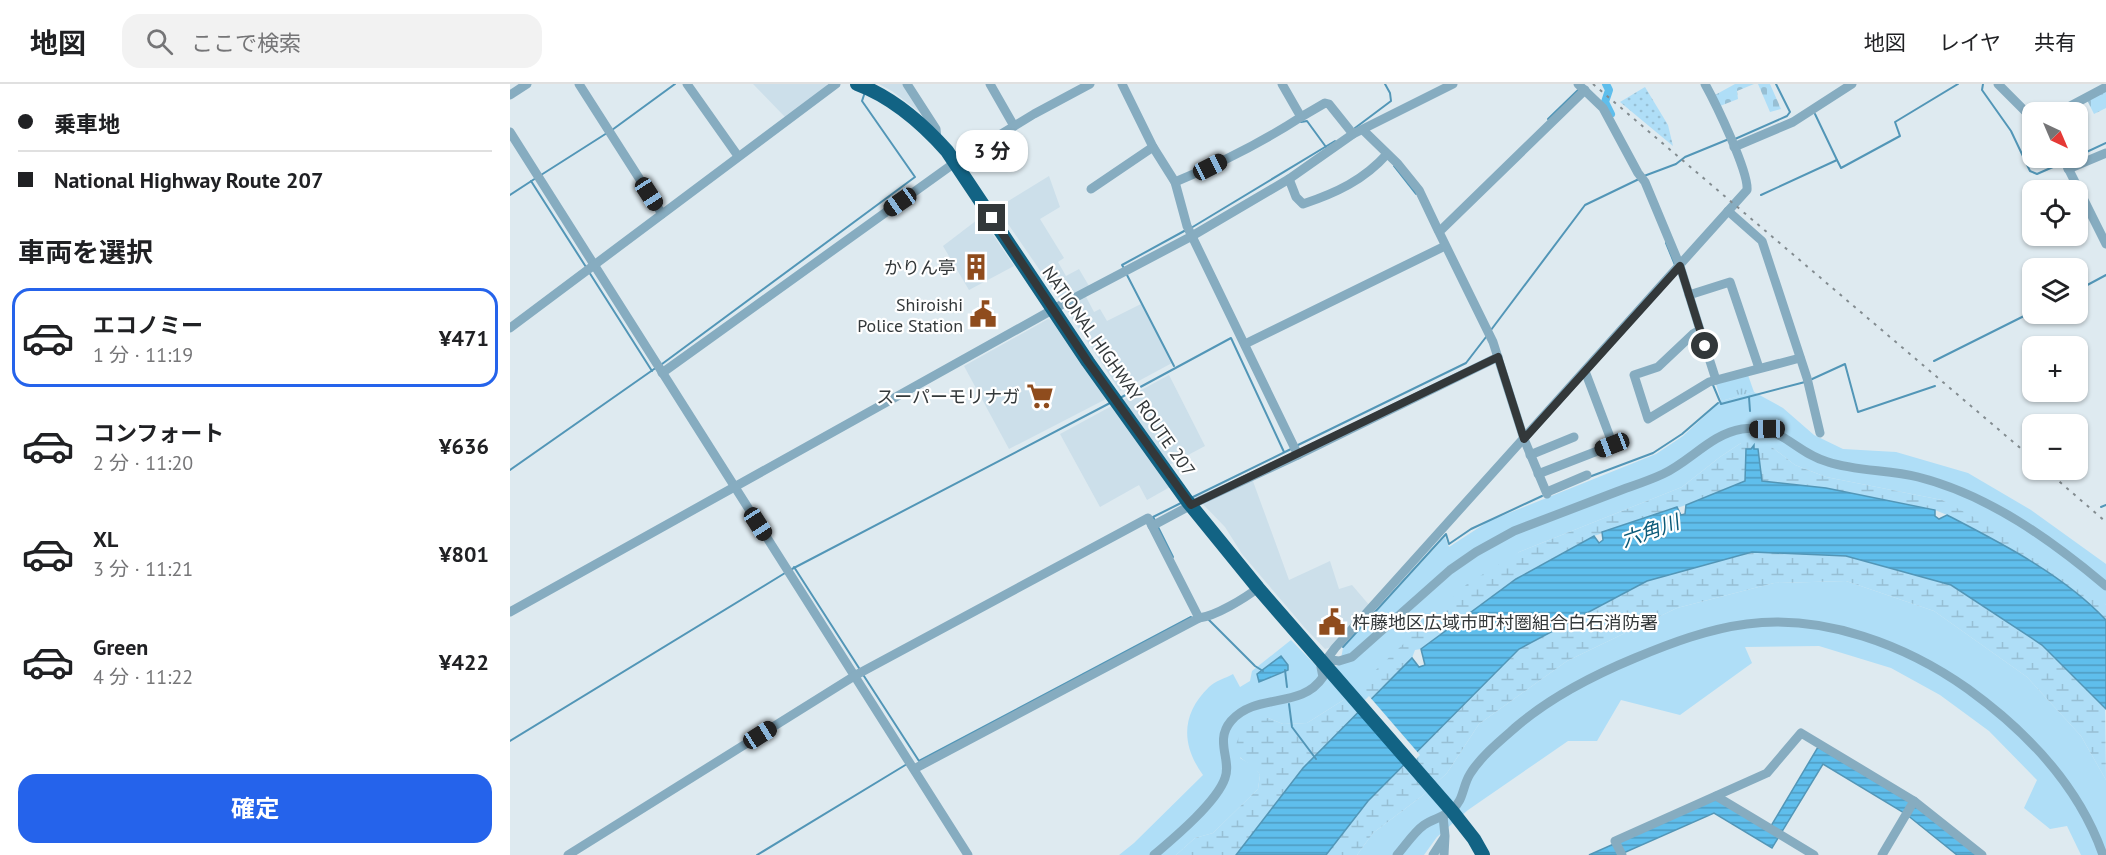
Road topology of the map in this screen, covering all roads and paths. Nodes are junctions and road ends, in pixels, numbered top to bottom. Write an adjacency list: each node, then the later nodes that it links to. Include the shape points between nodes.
1 (527, 84): 17 (street)
2 (579, 84): 37 (street)
3 (687, 84): 28 (street)
4 (836, 84): 28 (street)
5 (908, 84): 24 (street, via 936,129)
6 (990, 84): 21 (street)
7 (1090, 84): 21 (street)
8 (1122, 84): 26 (street)
9 (1282, 84): 20 (street)
10 (1453, 84): 22 (street)
11 (1705, 84): 25 (street)
12 (1852, 84): 25 (street, via 1793,122)
13 (1998, 84): 19 (street)
14 (864, 87): 24 (highway, NATIONAL HIGHWAY ROUTE 207, via 892,102)
15 (1582, 87): 41 (street, via 1438,232); 43 (street, via 1603,108 1645,182)
16 (2106, 87): 18 (street)
17 (510, 95)
18 (2078, 102)
19 (2022, 108)
20 (1299, 118): 22 (street, via 1325,103); 34 (street, via 1271,136)
21 (1014, 126): 31 (street)
22 (1356, 131): 29 (street); 33 (street)
23 (510, 132): 42 (street)
24 (937, 139): 31 (highway, NATIONAL HIGHWAY ROUTE 207)
25 (1732, 141): 36 (street, via 1748,186)
26 (1153, 147): 34 (street); 35 (street)
27 (2106, 153): 30 (street)
28 (738, 156): 37 (street)
29 (1385, 156): 33 (street, via 1372,170 1335,194 1304,204 1296,197); 38 (street, via 1419,190)
30 (2088, 158)
31 (956, 162): 45 (highway, NATIONAL HIGHWAY ROUTE 207); 51 (street)
32 (2068, 168): 40 (street)
33 (1289, 178): 39 (street)
34 (1175, 182): 39 (street)
35 (1091, 189)
36 (1728, 211): 43 (street); 50 (street, via 1762,240)
37 (662, 213): 42 (street)
38 (1437, 228)
39 (1190, 231): 45 (street); 48 (street)
40 (2106, 244)
41 (1445, 246): 48 (street); 49 (street)
42 (589, 268): 46 (street); 51 (street)
43 (1677, 269): 44 (street); 53 (street)
44 (1689, 295): 47 (street); 52 (street, via 1730,282)
45 (1053, 310): 62 (street); 63 (highway, NATIONAL HIGHWAY ROUTE 207)
46 (510, 328)
47 (1697, 332): 54 (street); 54 (street, via 1658,367 1634,375 1648,419)
48 (1244, 342): 58 (street)
49 (1498, 357): 57 (street); 58 (street)
50 (1800, 358): 52 (street); 55 (street)
51 (659, 368): 62 (street)
52 (1759, 369): 54 (street)
53 (1586, 371): 57 (street); 60 (street, via 1612,445)
54 (1713, 381)
55 (1820, 433)
56 (1574, 437): 59 (street)
57 (1524, 439): 59 (street); 69 (street)
58 (1296, 450): 63 (street)
59 (1530, 455): 60 (street)
60 (1538, 474): 61 (street, via 1547,493)
61 (1587, 475)
62 (735, 488): 67 (street); 70 (street)
63 (1188, 501): 64 (street); 66 (highway, NATIONAL HIGHWAY ROUTE 207)
64 (1155, 524): 68 (street); 70 (street, via 1148,518)
65 (2106, 586): 69 (street, via 2048,539 1959,491 1919,478 1828,462 1767,429 1742,429 1723,434 1664,473 1494,542 1450,570 1352,657)
66 (1258, 588): 68 (street); 69 (highway, NATIONAL HIGHWAY ROUTE 207)
67 (510, 612)
68 (1203, 617): 71 (street)
69 (1325, 663): 74 (highway, NATIONAL HIGHWAY ROUTE 207); 78 (street, via 1321,667 1323,677 1306,694 1252,705 1231,722 1224,732 1227,776 1219,791)
70 (860, 673): 71 (street); 76 (street)
71 (912, 765): 77 (street)
72 (1716, 796): 73 (street, via 1767,773 1801,733); 83 (street, via 1615,841); 84 (street)
73 (1914, 801): 85 (street); 86 (street)
74 (1447, 810): 75 (street); 79 (street, via 1424,825); 82 (highway, NATIONAL HIGHWAY ROUTE 207); 87 (street, via 1461,800 1468,776 1518,724 1609,669 1696,634 1748,624 1797,622 1896,648 1979,697 2008,720 2065,782 2089,820)
75 (1445, 836): 80 (street); 81 (street)
76 (568, 855)
77 (968, 855)
78 (1154, 855)
79 (1397, 855)
80 (1433, 855)
81 (1444, 855)
82 (1483, 855)
83 (1622, 855)
84 (1814, 855)
85 (1882, 855)
86 (1982, 855)
87 (2103, 855)

